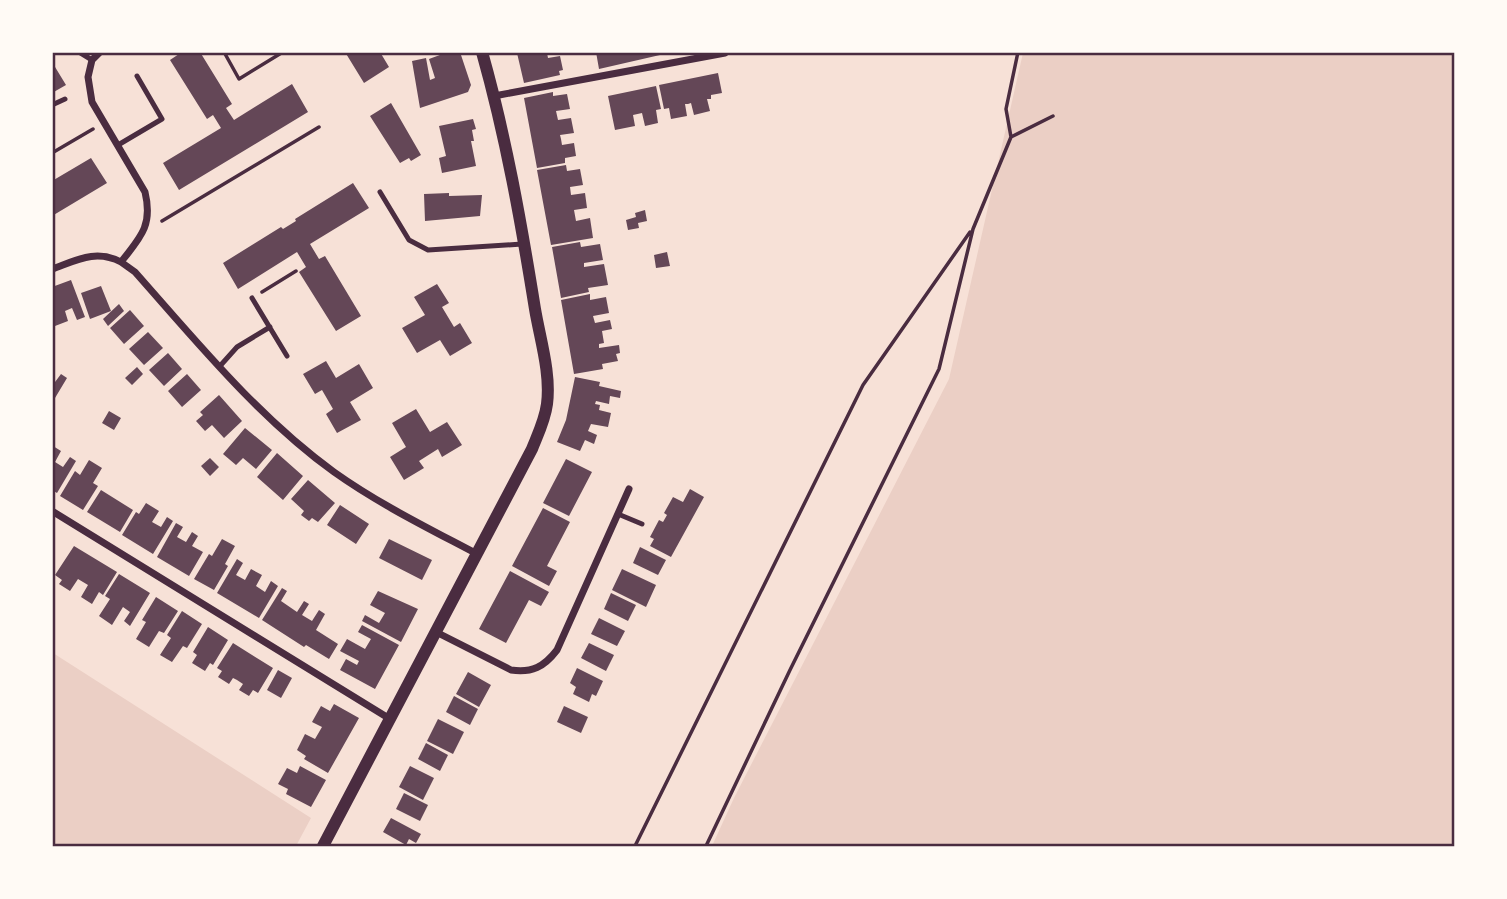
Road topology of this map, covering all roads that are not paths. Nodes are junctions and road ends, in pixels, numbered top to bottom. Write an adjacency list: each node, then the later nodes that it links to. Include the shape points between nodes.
1 (79, 52): 5 (lane)
2 (100, 52): 5 (street)
3 (482, 52): 7 (street)
4 (725, 54): 7 (street)
5 (92, 60): 10 (street, via 92,102)
6 (137, 76): 10 (lane, via 162,119)
7 (494, 96): 12 (street)
8 (65, 99): 9 (lane)
9 (52, 105)
10 (118, 145): 13 (street, via 149,207 140,239)
11 (380, 192): 12 (lane, via 409,240 428,250)
12 (525, 244): 23 (street, via 547,402 532,449)
13 (121, 262): 14 (street, via 102,254 88,255); 18 (street)
14 (52, 269)
15 (252, 298): 16 (lane)
16 (270, 327): 17 (lane); 18 (lane, via 237,347)
17 (288, 356)
18 (220, 366): 23 (street, via 263,412 332,471 385,506)
19 (629, 489): 21 (street)
20 (52, 511): 25 (street)
21 (618, 514): 22 (lane); 24 (street, via 557,650 538,669 511,670)
22 (642, 524)
23 (477, 554): 24 (street)
24 (436, 632): 25 (street)
25 (390, 719): 26 (street)
26 (323, 846)

